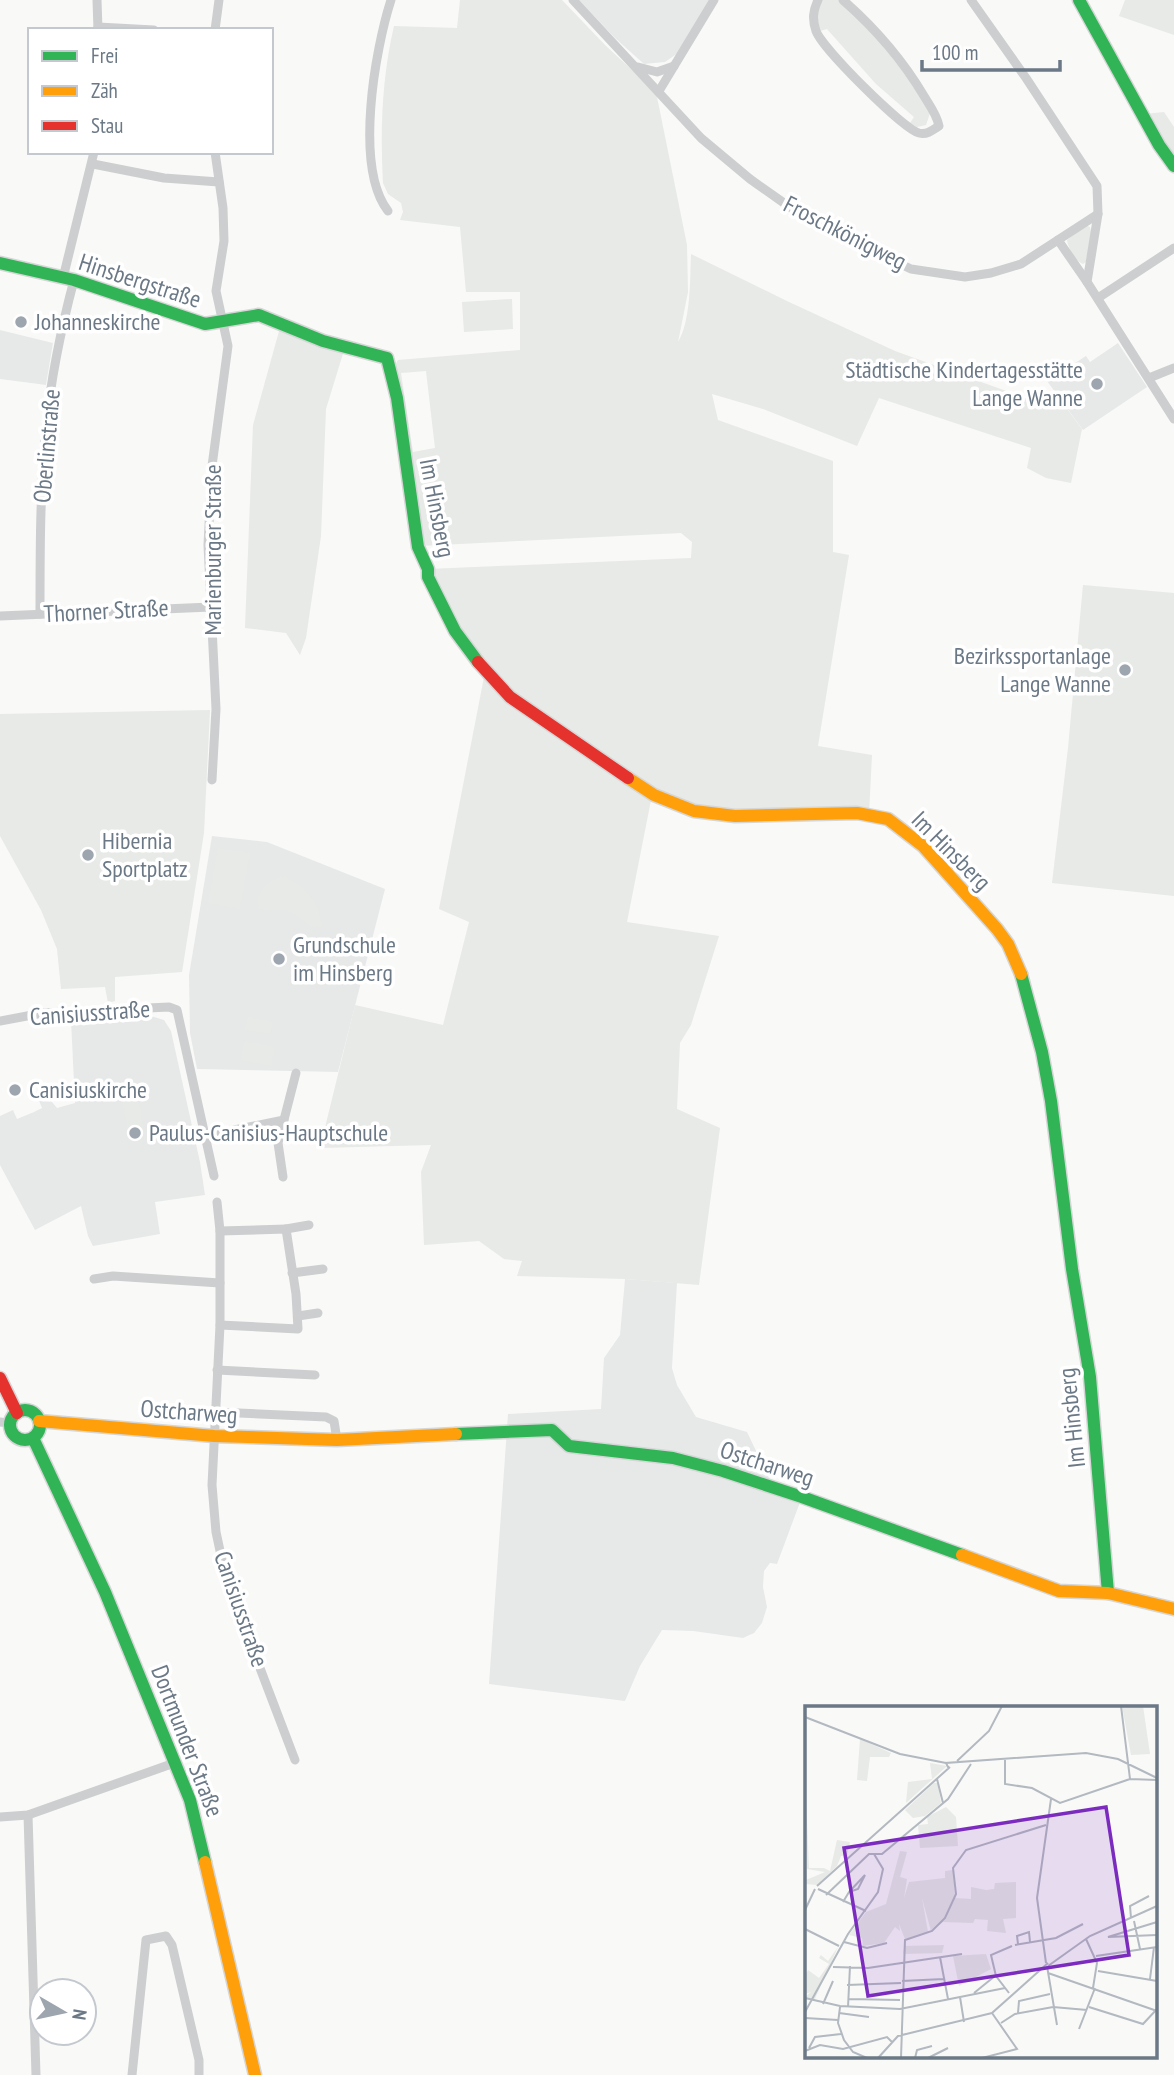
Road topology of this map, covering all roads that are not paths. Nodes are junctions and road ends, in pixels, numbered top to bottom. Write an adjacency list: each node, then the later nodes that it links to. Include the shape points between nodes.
1 (97, 0): 10 (street)
2 (219, 0): 11 (street)
3 (391, 0): 20 (street, via 377,56 371,147 374,183)
4 (573, 0): 13 (street, Froschkönigweg)
5 (714, 0): 12 (street)
6 (818, 0): 7 (street, via 813,11 817,34 874,97 919,133 939,126 887,43)
7 (843, 0)
8 (971, 0): 21 (street, via 1097,186)
9 (1079, 0): 18 (street)
10 (98, 28)
11 (215, 28)
12 (674, 66): 13 (street, via 657,72); 14 (street)
13 (636, 67): 14 (street, Froschkönigweg)
14 (659, 91): 22 (street, Froschkönigweg, via 701,138 791,208 911,269 965,277 991,273 1020,264)
15 (94, 154): 17 (street, Oberlinstraße)
16 (215, 154): 19 (street, Marienburger Straße)
17 (93, 164): 19 (street); 25 (street, Oberlinstraße)
18 (1174, 166)
19 (219, 181): 28 (street, Marienburger Straße, via 224,242 216,291)
20 (388, 211)
21 (1098, 214): 22 (street, Froschkönigweg); 26 (street)
22 (1058, 240): 26 (street)
23 (1174, 248): 27 (street)
24 (0, 263): 25 (street, Hinsbergstraße)
25 (68, 279): 28 (street, Hinsbergstraße, via 205,324); 34 (street, Oberlinstraße, via 46,432)
26 (1087, 282): 27 (street)
27 (1098, 298): 31 (street)
28 (222, 321): 29 (street, Hinsbergstraße, via 259,315 323,341); 33 (street, Marienburger Straße, via 228,346 212,467)
29 (387, 358): 63 (street, Im Hinsberg, via 418,547 428,577 455,631 510,697 654,795 683,808 735,816 856,813 888,820 923,846 1008,944 1042,1052 1051,1101 1090,1377)
30 (1174, 368): 31 (street)
31 (1149, 378): 32 (street)
32 (1174, 419)
33 (211, 607): 34 (street, Thorner Straße); 36 (street, Marienburger Straße, via 216,709)
34 (40, 614): 35 (street, Thorner Straße)
35 (0, 616)
36 (212, 780)
37 (0, 1020): 40 (street, Canisiusstraße, via 43,1013 177,1010)
38 (296, 1073): 39 (street)
39 (284, 1120): 40 (street); 42 (street, via 278,1143)
40 (204, 1136): 41 (street, Canisiusstraße)
41 (214, 1177)
42 (283, 1177)
43 (217, 1202): 46 (street, Canisiusstraße)
44 (309, 1225): 45 (street)
45 (286, 1228): 46 (street); 48 (street)
46 (220, 1231): 50 (street, Canisiusstraße)
47 (323, 1269): 48 (street)
48 (292, 1273): 52 (street)
49 (94, 1279): 50 (street, via 113,1276)
50 (220, 1283): 53 (street, Canisiusstraße)
51 (318, 1313): 52 (street)
52 (298, 1316): 53 (street, via 298,1329)
53 (220, 1325): 54 (street, Canisiusstraße)
54 (217, 1370): 55 (street); 57 (street, Canisiusstraße)
55 (315, 1375)
56 (0, 1379): 58 (street)
57 (215, 1412): 60 (street, Canisiusstraße); 62 (street, Ostcharweg, via 326,1418 334,1421)
58 (9, 1419): 59 (street, via 30,1411); 61 (street, via 17,1438)
59 (39, 1421): 60 (street, Ostcharweg); 61 (street)
60 (214, 1436): 62 (street, Ostcharweg); 65 (street, Canisiusstraße, via 212,1485 226,1579)
61 (33, 1438): 66 (street, Dortmunder Straße)
62 (337, 1440): 63 (street, Ostcharweg, via 552,1430 569,1446 674,1458 723,1471 1052,1589)
63 (1108, 1593): 64 (street, Ostcharweg)
64 (1174, 1609)
65 (295, 1760)
66 (177, 1762): 67 (street); 72 (street, Dortmunder Straße, via 203,1848)
67 (27, 1815): 68 (street); 69 (street)
68 (0, 1817)
69 (36, 2075)
70 (132, 2075): 71 (street, via 146,1940 166,1936 172,1945)
71 (199, 2075)
72 (255, 2075)

